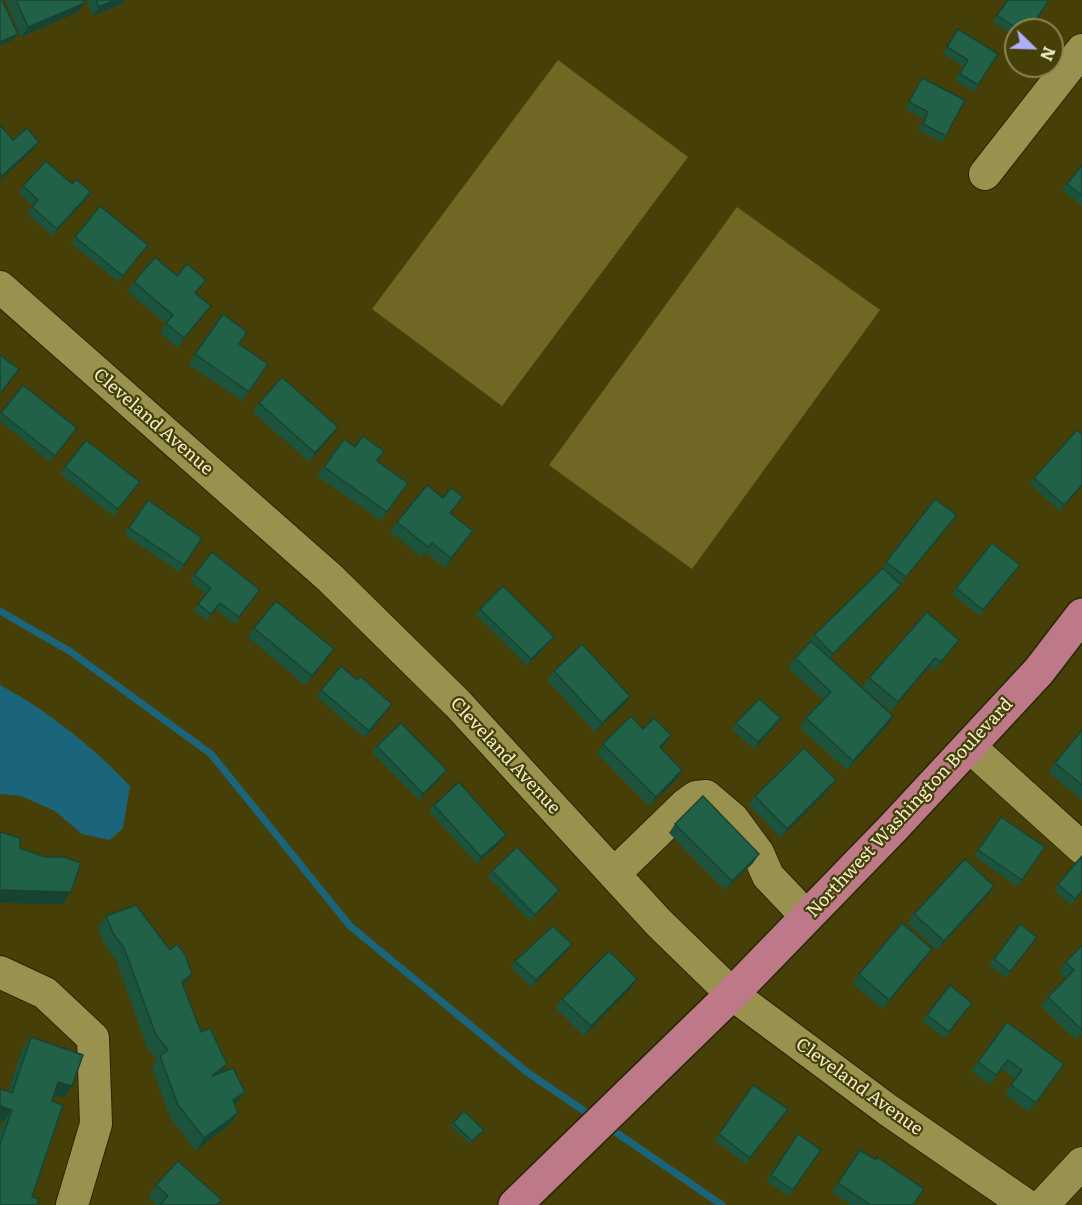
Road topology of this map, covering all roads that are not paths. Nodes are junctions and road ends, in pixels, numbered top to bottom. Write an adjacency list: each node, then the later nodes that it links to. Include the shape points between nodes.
1 (1082, 50): 2 (street)
2 (985, 174)
3 (0, 287): 7 (street, Cleveland Avenue, via 330,578 458,704)
4 (1082, 615): 5 (main road, Northwest Washington Boulevard, via 1039,670)
5 (969, 746): 6 (street); 8 (main road, Northwest Washington Boulevard)
6 (1082, 848)
7 (614, 874): 8 (street, via 685,805 696,796 706,796 733,819 758,853 768,876); 10 (street, Cleveland Avenue)
8 (807, 916): 10 (main road, Northwest Washington Boulevard)
9 (0, 972): 12 (street, via 45,993 93,1038 96,1124)
10 (732, 994): 13 (main road, Northwest Washington Boulevard); 14 (street, Cleveland Avenue, via 888,1110)
11 (1082, 1163): 15 (street)
12 (72, 1205)
13 (514, 1205)
14 (1026, 1205)
15 (1043, 1205)

